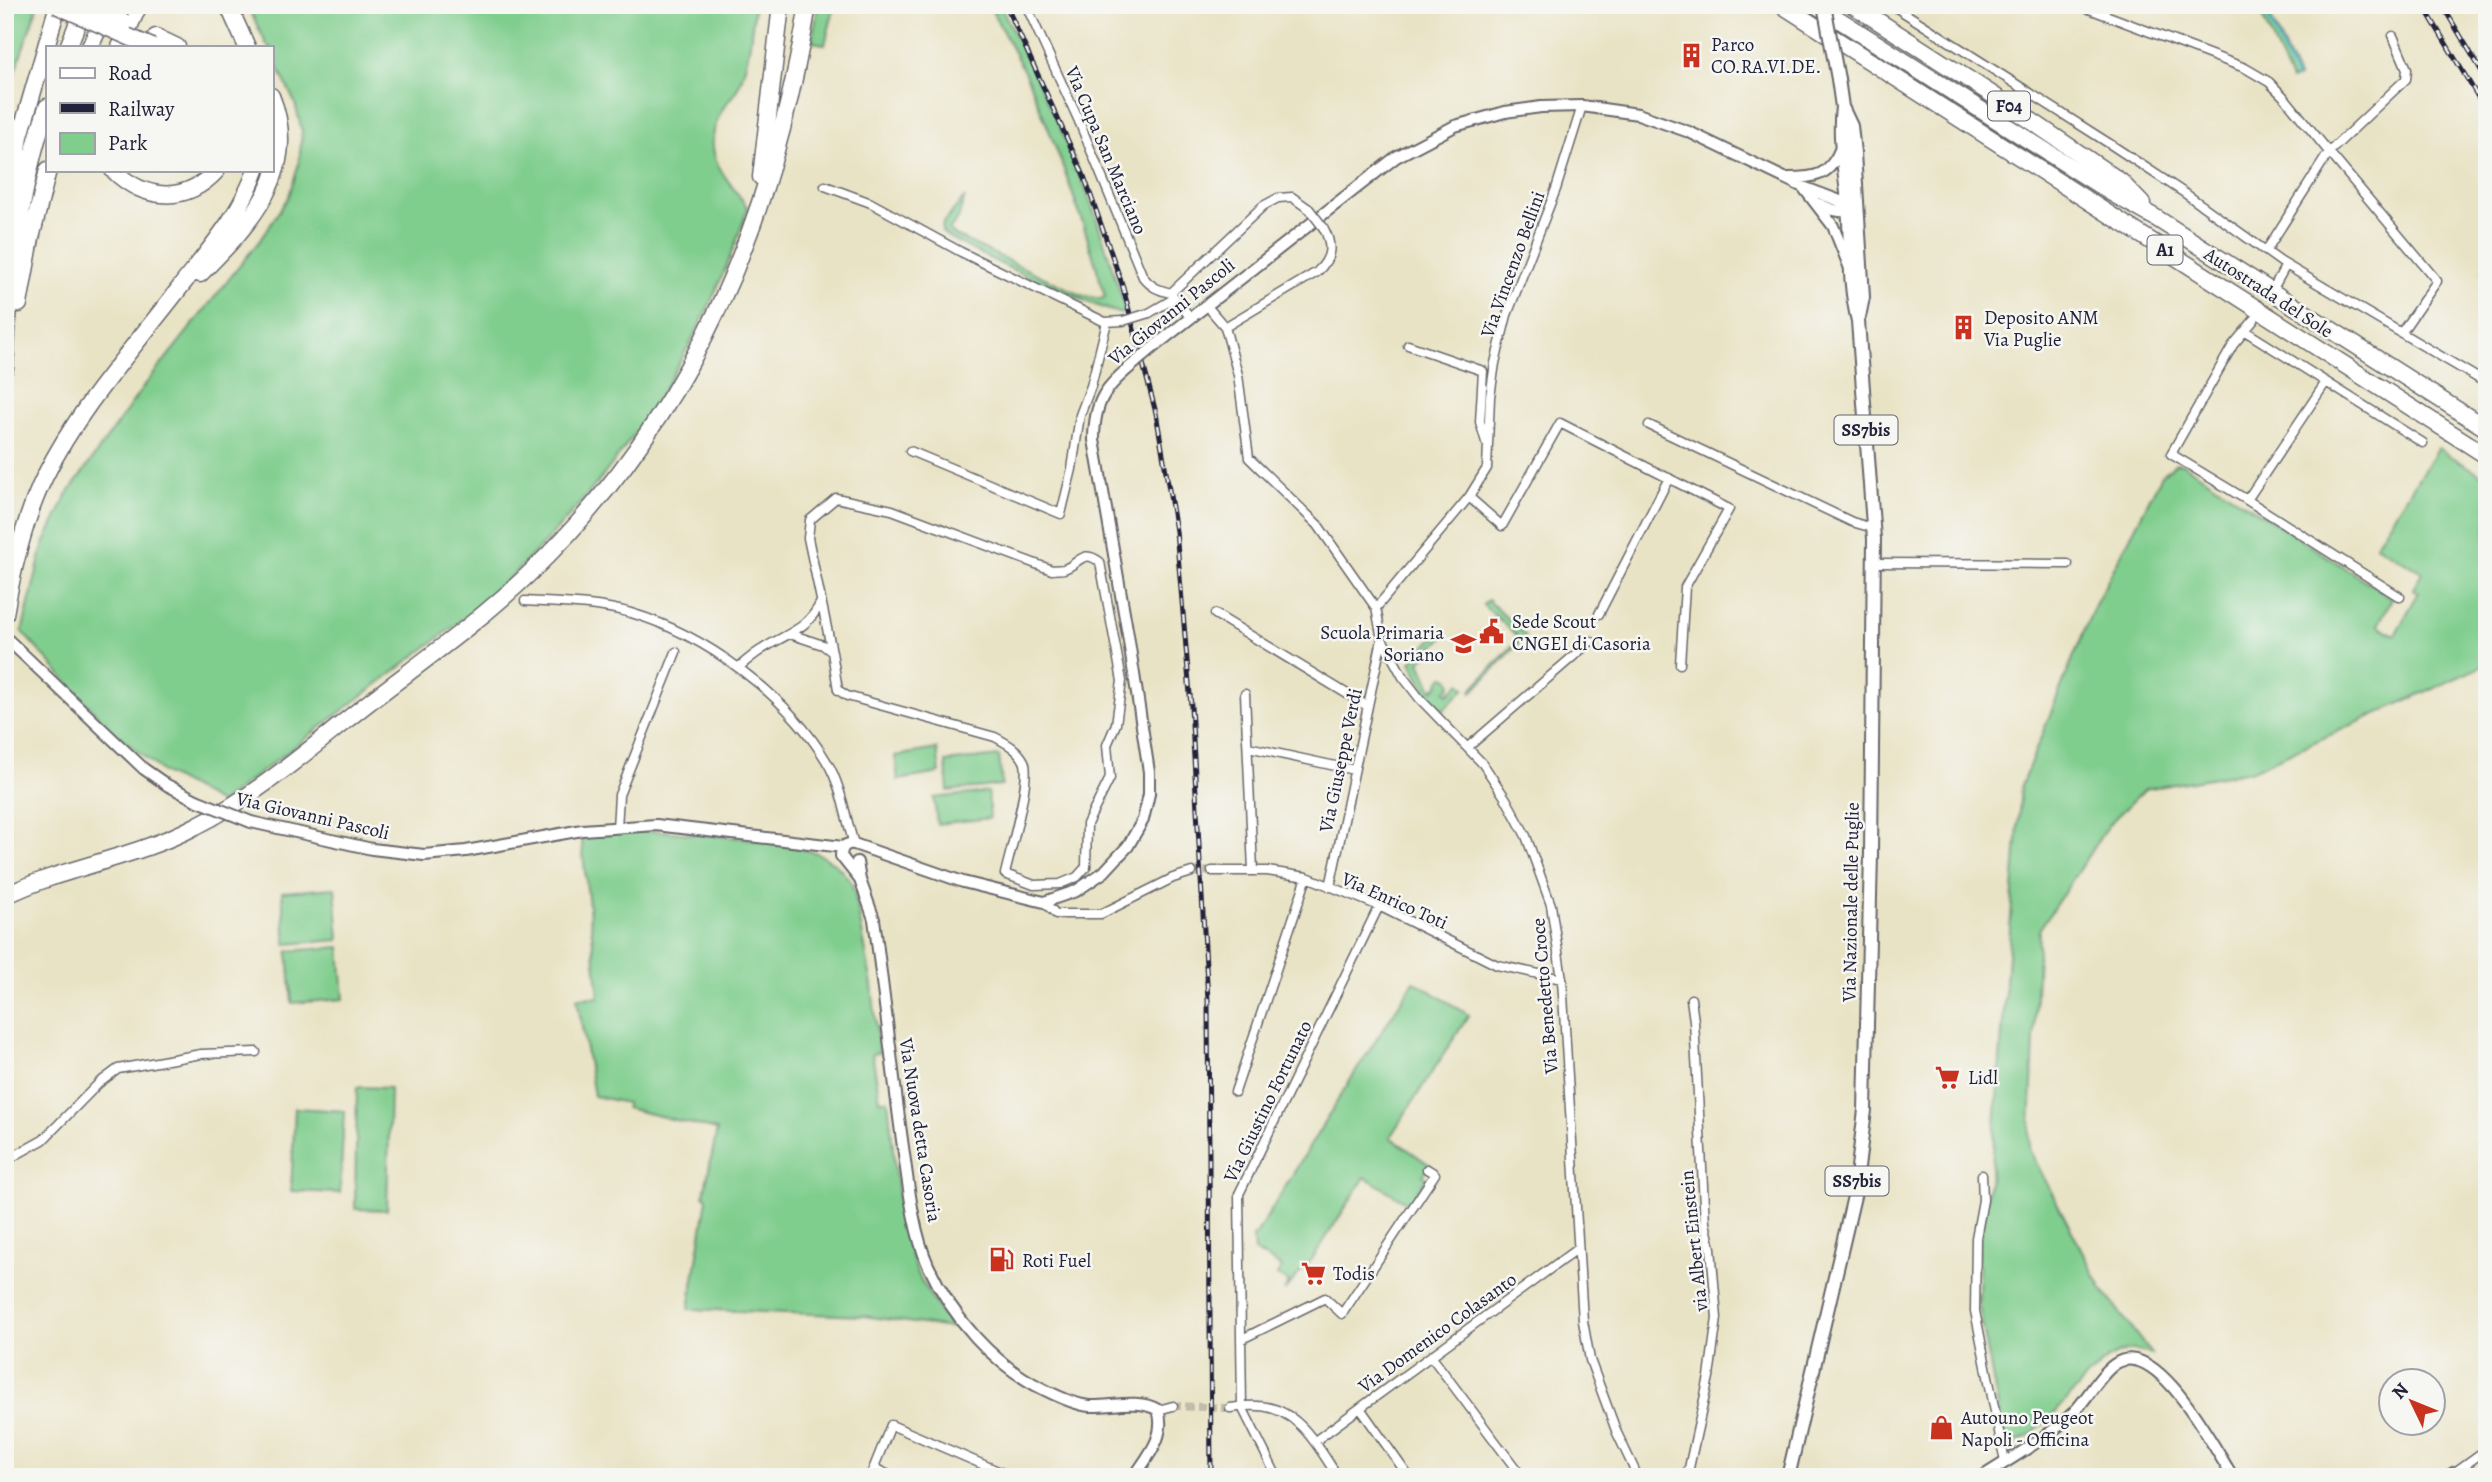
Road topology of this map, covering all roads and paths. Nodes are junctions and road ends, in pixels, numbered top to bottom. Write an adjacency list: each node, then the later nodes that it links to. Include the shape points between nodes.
1 (57, 5): 16 (highway, bridge); 39 (highway, via 20,136)
2 (85, 5): 16 (highway, bridge); 17 (highway)
3 (139, 5): 19 (highway)
4 (228, 5): 21 (highway)
5 (781, 5): 38 (highway)
6 (808, 5): 38 (highway, via 784,126)
7 (1026, 5): 44 (street, Via Cupa San Marciano, via 1079,119 1143,277 1150,286)
8 (1782, 5): 64 (highway, Autostrada del Sole / A1)
9 (1816, 5): 37 (highway, Autostrada del Sole / A1)
10 (1824, 5): 24 (main road, Via Nazionale delle Puglie / SS7bis, bridge)
11 (1853, 5): 37 (highway, F04, via 2120,181)
12 (1892, 5): 40 (street, via 2110,144)
13 (2079, 5): 27 (street, via 2245,68 2269,82)
14 (109, 6): 18 (highway)
15 (2393, 36): 27 (street, via 2407,69 2406,79)
16 (154, 42): 20 (highway)
17 (68, 46)
18 (90, 46)
19 (120, 46)
20 (172, 46)
21 (247, 46)
22 (273, 103): 47 (highway, via 279,143 267,196 232,242)
23 (1582, 106): 32 (street, Via Giovanni Pascoli, via 1663,122); 45 (street, Via Giovanni Pascoli, via 1505,112 1455,126 1417,144 1375,171); 62 (street, Via Vincenzo Bellini, via 1556,189 1507,315 1490,397)
24 (1842, 107): 26 (main road, Via Nazionale delle Puglie / SS7bis); 36 (main road, Via Nazionale delle Puglie / SS7bis, via 1851,126)
25 (46, 111): 55 (highway, via 15,252)
26 (1841, 148): 32 (street, via 1825,173); 36 (main road, Via Nazionale delle Puglie / SS7bis)
27 (2329, 152): 40 (street); 53 (street, via 2437,281)
28 (48, 172): 57 (highway)
29 (116, 172): 30 (highway, via 136,188 168,194 196,188)
30 (215, 172)
31 (255, 172): 47 (highway, via 241,204)
32 (1789, 178): 34 (street, Via Giovanni Pascoli)
33 (825, 186): 50 (street, via 871,204)
34 (1803, 187): 35 (street); 36 (street)
35 (1816, 202): 36 (street, via 1838,211); 42 (street, via 1838,237)
36 (1853, 208): 42 (main road, Via Nazionale delle Puglie / SS7bis); 49 (main road, Via Nazionale delle Puglie / SS7bis, via 1863,298)
37 (2156, 218): 60 (highway, Autostrada del Sole / A1)
38 (755, 223): 98 (highway, via 722,302 673,395 601,495 533,570 436,651 214,817 159,844)
39 (5, 229)
40 (2266, 251): 41 (street)
41 (2286, 265): 43 (street); 53 (street)
42 (1851, 272): 49 (main road, Via Nazionale delle Puglie / SS7bis)
43 (2275, 285)
44 (1173, 295): 46 (street); 50 (street, bridge, via 1149,313); 51 (street, bridge, via 1263,206 1292,197 1323,227 1331,251 1317,272)
45 (1206, 304): 46 (street, Via Giovanni Pascoli); 51 (street, Via Benedetto Croce)
46 (1190, 317): 99 (street, Via Giovanni Pascoli, bridge, via 1113,381 1096,414 1094,440 1149,772 1143,820 1128,846 1104,872 1076,891)
47 (156, 318): 75 (highway, via 82,414 45,477 19,548)
48 (2254, 320): 52 (street)
49 (1858, 321): 68 (main road, Via Nazionale delle Puglie / SS7bis)
50 (1107, 322): 63 (street, via 1080,415 1061,513)
51 (1225, 327): 74 (street, Via Benedetto Croce, via 1238,375 1249,458 1318,525)
52 (2245, 331): 58 (street); 67 (street, via 2171,454)
53 (2401, 333): 56 (street)
54 (1408, 345): 62 (street, via 1483,371 1480,422)
55 (5, 368)
56 (2481, 380)
57 (5, 381)
58 (2326, 382): 61 (street); 67 (street)
59 (1649, 425): 68 (street)
60 (2487, 429)
61 (2423, 443)
62 (1488, 448): 66 (street, Via Vincenzo Bellini, via 1487,468)
63 (910, 451)
64 (2487, 456)
65 (1669, 478): 66 (street, via 1560,423 1502,526); 77 (street); 84 (street, via 1729,509 1685,587)
66 (1469, 497): 74 (street, Via Vincenzo Bellini)
67 (2247, 500): 71 (street)
68 (1873, 528): 69 (main road, Via Nazionale delle Puglie / SS7bis)
69 (1874, 563): 70 (street); 131 (main road, Via Nazionale delle Puglie / SS7bis, via 1865,1110 1856,1192)
70 (2068, 564)
71 (2400, 597)
72 (525, 601): 85 (street, via 629,612 675,629)
73 (821, 601): 78 (street, via 815,615); 83 (street); 83 (street, via 808,538 810,520 836,498 892,510 1052,570 1065,569 1086,556 1100,562 1122,681 1116,724 1107,745 1110,778 1087,824 1086,867 1060,884 1034,885 1005,874 1026,780 1025,762 995,737 847,696 838,690)
74 (1376, 608): 80 (street, Via Benedetto Croce)
75 (5, 614)
76 (1215, 614): 87 (street)
77 (1599, 614)
78 (790, 634): 83 (street, via 815,641); 85 (street)
79 (5, 637): 91 (street, Via Giovanni Pascoli, bridge, via 144,769 196,800 251,822 372,849 424,855)
80 (1382, 639): 87 (street, Via Giuseppe Verdi); 89 (street, Via Benedetto Croce, via 1420,699)
81 (1591, 641): 89 (street)
82 (676, 652): 91 (street, via 618,795)
83 (832, 653)
84 (1681, 664)
85 (739, 667): 92 (street, via 801,727 828,763 840,791)
86 (1245, 694): 88 (street)
87 (1367, 706): 90 (street, Via Giuseppe Verdi)
88 (1248, 747): 90 (street); 93 (street)
89 (1468, 747): 101 (street, Via Benedetto Croce, via 1526,836 1550,905)
90 (1354, 770): 97 (street, Via Giuseppe Verdi)
91 (617, 828): 92 (street, Via Giovanni Pascoli, via 656,825 801,841)
92 (851, 853): 99 (street, Via Giovanni Pascoli, via 891,858); 115 (street, Via Nuova detta Casoria, via 874,919 908,1183 922,1246 940,1288 969,1332 1045,1390 1088,1406 1125,1404)
93 (1253, 870): 94 (street, Via Enrico Toti); 96 (street, Via Enrico Toti)
94 (1212, 871)
95 (1192, 872): 99 (street, via 1101,914 1056,914)
96 (1307, 877): 97 (street, Via Enrico Toti); 104 (street)
97 (1330, 887): 100 (street, Via Enrico Toti)
98 (5, 896)
99 (1044, 902)
100 (1379, 906): 101 (street, Via Enrico Toti, via 1497,965); 109 (street, Via Giustino Fortunato, via 1239,1194)
101 (1562, 979): 108 (street, Via Benedetto Croce)
102 (1691, 999): 130 (street, via Albert Einstein, via 1705,1223 1717,1318)
103 (256, 1052): 105 (street, via 201,1054 118,1069 43,1140)
104 (1235, 1092)
105 (5, 1161)
106 (1427, 1169): 109 (street, via 1435,1174 1342,1314 1325,1298)
107 (1982, 1175): 118 (street, via 1972,1309)
108 (1577, 1249): 110 (street, Via Domenico Colasanto); 129 (street, Via Benedetto Croce, via 1590,1360)
109 (1242, 1339): 112 (street, Via Giustino Fortunato)
110 (1431, 1356): 114 (street, Via Domenico Colasanto); 128 (street)
111 (1173, 1406): 115 (street)
112 (1242, 1407): 113 (street); 116 (street, via 1280,1411 1297,1420); 125 (street)
113 (1230, 1408)
114 (1360, 1408): 116 (street, Via Domenico Colasanto); 127 (street)
115 (1158, 1410): 124 (street, via 1153,1452)
116 (1315, 1441): 126 (street)
117 (2485, 1450): 120 (street); 121 (street)
118 (2005, 1462): 132 (street); 133 (street, via 2056,1427 2115,1364 2128,1358 2161,1373)
119 (872, 1473): 122 (street); 123 (street, via 891,1425)
120 (2487, 1473)
121 (2450, 1474): 134 (street)
122 (893, 1477)
123 (1012, 1477)
124 (1134, 1477)
125 (1277, 1477)
126 (1338, 1477)
127 (1409, 1477)
128 (1522, 1477)
129 (1638, 1477)
130 (1687, 1477)
131 (1788, 1477)
132 (1982, 1477)
133 (2232, 1477)
134 (2475, 1477)

